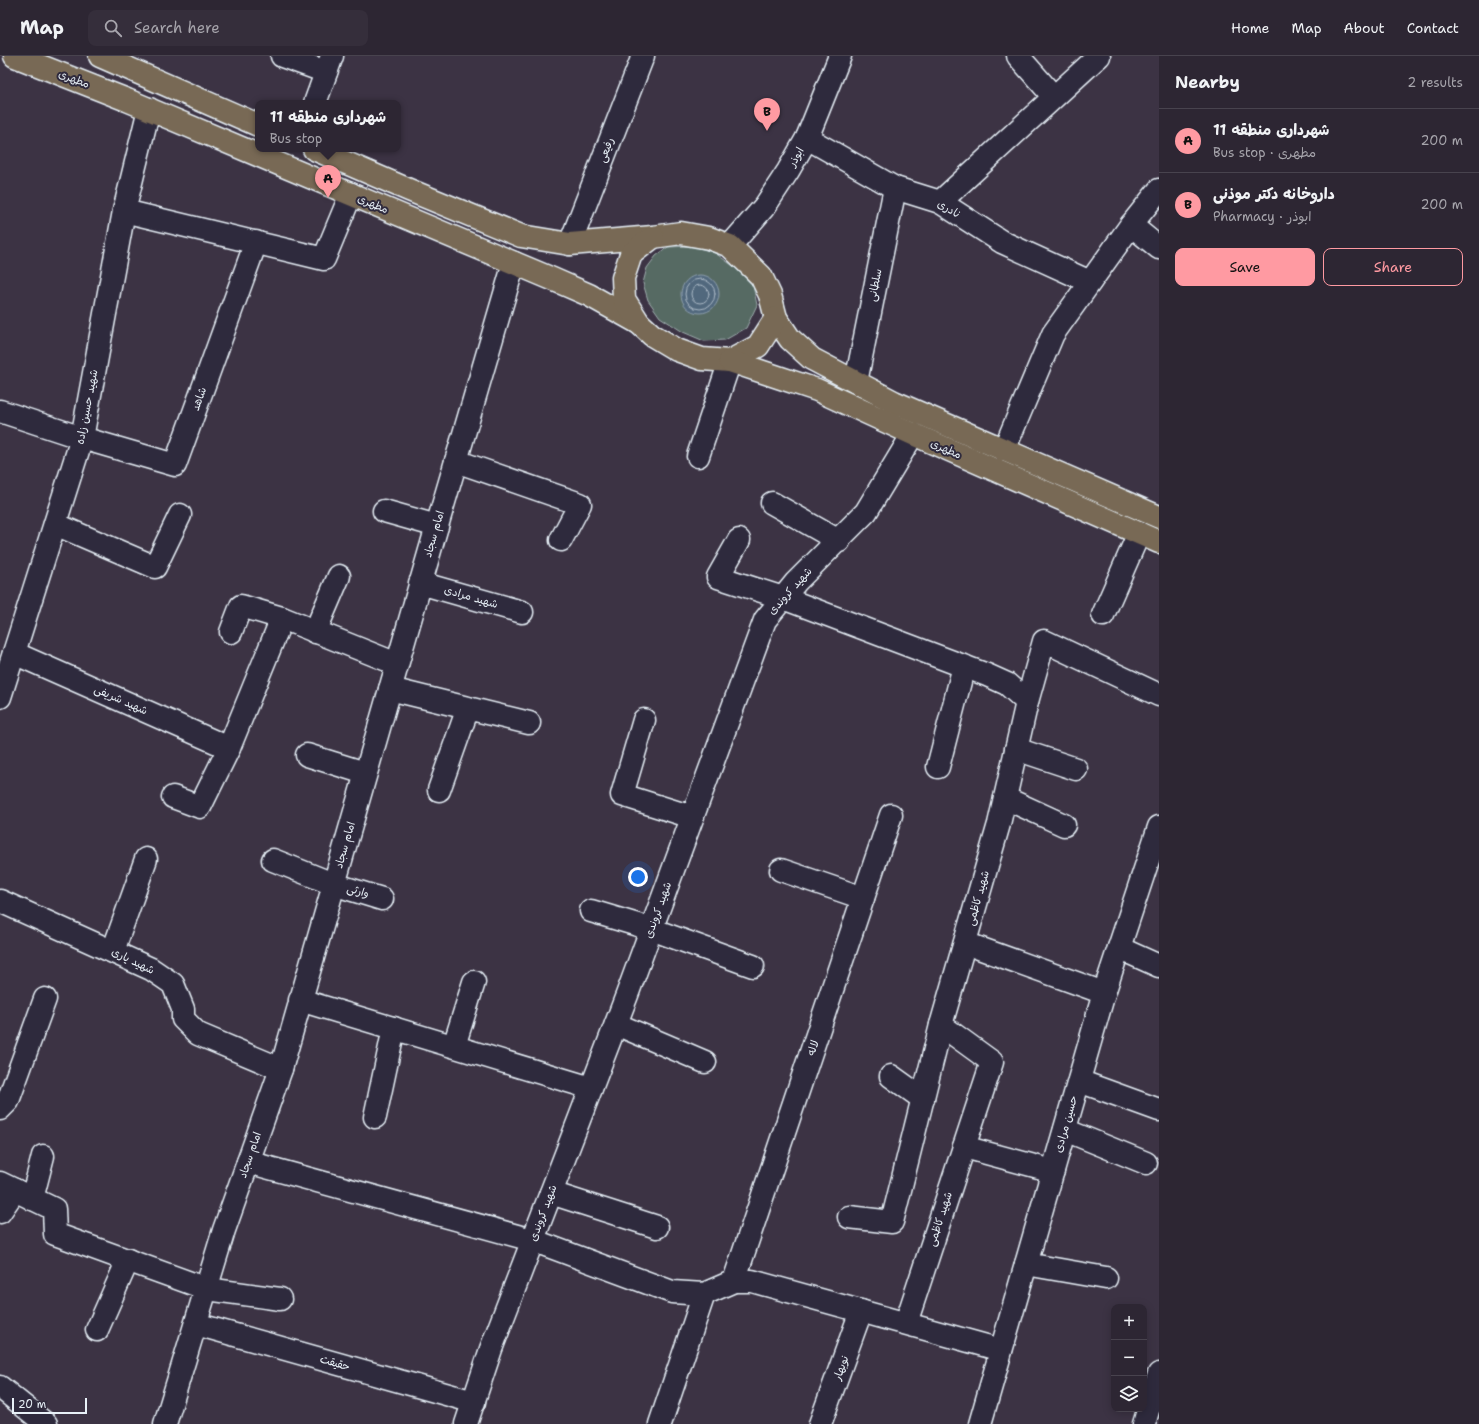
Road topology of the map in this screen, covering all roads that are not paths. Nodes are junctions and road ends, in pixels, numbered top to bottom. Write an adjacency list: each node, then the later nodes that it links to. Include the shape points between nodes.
1 (15, 56): 11 (main road, مطهری)
2 (100, 56): 12 (main road)
3 (282, 56): 8 (street)
4 (840, 56): 13 (street, ابوذر)
5 (1018, 56): 9 (street)
6 (1099, 56): 9 (street)
7 (640, 57): 24 (street, رفیعی)
8 (329, 64): 10 (street)
9 (1053, 96): 18 (street)
10 (316, 100)
11 (149, 109): 17 (main road, مطهری); 19 (street, شهید حسین زاده)
12 (255, 124)
13 (807, 138): 15 (street, نادری); 25 (street, ابوذر, via 765,206)
14 (321, 152): 21 (main road)
15 (895, 188): 18 (street, نادری); 32 (street, سلطانی)
16 (1159, 190): 20 (street)
17 (351, 194): 23 (street, via 324,259); 27 (main road, مطهری)
18 (940, 202): 28 (street, نادری, via 1002,242)
19 (124, 210): 23 (street); 35 (street, شهید حسین زاده)
20 (1131, 225): 26 (street); 28 (street)
21 (521, 236): 24 (main road); 27 (main road, via 531,248 527,258)
22 (652, 237): 24 (main road); 25 (main road, via 681,233 709,238); 30 (main road, via 631,254 623,278 624,299)
23 (256, 242): 35 (street, شاهد, via 175,465)
24 (570, 244)
25 (730, 246): 29 (main road, via 761,276 770,295)
26 (1159, 248)
27 (514, 263): 30 (main road, مطهری, via 589,295); 38 (street, امام سجاد)
28 (1090, 282): 36 (street, via 1053,334)
29 (776, 318): 31 (main road, via 758,346); 32 (main road, مطهری, via 790,339 812,359)
30 (639, 323): 31 (main road, via 677,350 702,359)
31 (730, 361): 34 (main road, مطهری, via 817,390); 37 (street)
32 (856, 382): 36 (main road, مطهری, via 894,402)
33 (0, 411): 35 (street)
34 (913, 434): 45 (main road, مطهری); 48 (street, شهید کروندی, via 866,512)
35 (82, 438): 43 (street, شهید حسین زاده)
36 (1004, 450): 42 (main road, مطهری)
37 (698, 456)
38 (456, 461): 44 (street, امام سجاد); 46 (street, via 580,504)
39 (772, 503): 48 (street)
40 (384, 511): 44 (street)
41 (180, 515): 43 (street, via 155,567)
42 (1159, 517)
43 (55, 524): 58 (street, شهید حسین زاده)
44 (437, 526): 51 (street, امام سجاد)
45 (1139, 533): 49 (main road, مطهری); 54 (street)
46 (561, 540)
47 (739, 540): 52 (street, via 718,577)
48 (839, 541): 52 (street, شهید کروندی)
49 (1159, 542)
50 (339, 576): 57 (street)
51 (420, 582): 53 (street, شهید مرادی); 59 (street, امام سجاد)
52 (783, 598): 60 (street); 78 (street, شهید کروندی, via 765,620)
53 (522, 612)
54 (1103, 615)
55 (282, 618): 56 (street, via 241,606); 57 (street); 68 (street)
56 (231, 632)
57 (315, 632): 59 (street)
58 (14, 653): 63 (street, شهید حسین زاده); 68 (street, شهید شریفی)
59 (397, 664): 61 (street, امام سجاد)
60 (964, 666): 64 (street, via 1007,684); 71 (street)
61 (390, 689): 65 (street); 73 (street, امام سجاد)
62 (1159, 695): 64 (street, شهید کاظمی, via 1044,641)
63 (0, 697)
64 (1027, 702): 69 (street, شهید کاظمی)
65 (468, 708): 67 (street); 74 (street)
66 (644, 720): 78 (street, via 622,795)
67 (529, 723)
68 (228, 748): 75 (street, via 200,807)
69 (1016, 749): 72 (street); 76 (street, شهید کاظمی)
70 (307, 755): 73 (street)
71 (938, 767)
72 (1076, 769)
73 (365, 774): 84 (street, امام سجاد)
74 (439, 790)
75 (173, 797)
76 (1005, 798): 79 (street); 90 (street, شهید کاظمی)
77 (891, 815): 85 (street, لاله)
78 (692, 817): 89 (street, شهید کروندی)
79 (1064, 825)
80 (1159, 827): 91 (street, حسین مرادی)
81 (146, 859): 92 (street)
82 (273, 860): 84 (street, وارثی)
83 (781, 870): 85 (street)
84 (333, 884): 86 (street, وارثی); 98 (street, امام سجاد)
85 (863, 898): 127 (street, لاله)
86 (382, 899)
87 (0, 901): 92 (street, شهید یاری)
88 (591, 911): 89 (street)
89 (651, 929): 93 (street); 99 (street, شهید کروندی)
90 (965, 943): 96 (street); 100 (street, شهید کاظمی)
91 (1119, 948): 94 (street); 96 (street, حسین مرادی)
92 (113, 951): 104 (street, شهید یاری, via 151,969 173,984 183,1009 183,1019 198,1034)
93 (753, 966)
94 (1159, 966)
95 (474, 982): 102 (street)
96 (1104, 993): 106 (street, حسین مرادی)
97 (45, 999): 109 (street, via 8,1101)
98 (300, 1000): 101 (street); 104 (street, امام سجاد)
99 (616, 1024): 103 (street); 107 (street, شهید کروندی)
100 (941, 1025): 108 (street); 113 (street, شهید کاظمی, via 992,1062)
101 (394, 1028): 102 (street); 111 (street)
102 (454, 1046): 107 (street)
103 (705, 1062)
104 (281, 1068): 115 (street, امام سجاد)
105 (891, 1076): 108 (street)
106 (1079, 1081): 110 (street); 112 (street, حسین مرادی)
107 (591, 1088): 119 (street, شهید کروندی)
108 (923, 1099): 121 (street, via 892,1222)
109 (0, 1109)
110 (1159, 1110)
111 (376, 1117)
112 (1065, 1130): 116 (street); 117 (street, حسین مرادی)
113 (964, 1147): 117 (street); 133 (street, شهید کاظمی)
114 (43, 1156): 118 (street)
115 (248, 1162): 123 (street); 128 (street, امام سجاد)
116 (1146, 1163)
117 (1053, 1171): 125 (street, حسین مرادی)
118 (16, 1191): 120 (street); 124 (street, via 54,1209 55,1234)
119 (551, 1193): 122 (street); 123 (street, شهید کروندی)
120 (0, 1212)
121 (849, 1216)
122 (658, 1228)
123 (532, 1240): 129 (street, via 672,1292); 138 (street, شهید کروندی)
124 (128, 1260): 128 (street); 134 (street)
125 (1026, 1264): 126 (street); 135 (street, حسین مرادی)
126 (1106, 1278)
127 (734, 1281): 129 (street); 131 (street, via 752,1281)
128 (207, 1289): 130 (street); 132 (street, امام سجاد)
129 (704, 1294): 142 (street)
130 (280, 1299)
131 (861, 1311): 133 (street); 143 (street, نوبهار)
132 (196, 1324): 138 (street, حقیقت); 140 (street, امام سجاد)
133 (906, 1324): 135 (street)
134 (97, 1330)
135 (1001, 1350): 144 (street, حسین مرادی)
136 (1159, 1374): 145 (street)
137 (0, 1387): 139 (street)
138 (474, 1402): 141 (street, شهید کروندی)
139 (46, 1424)
140 (166, 1424)
141 (466, 1424)
142 (660, 1424)
143 (820, 1424)
144 (980, 1424)
145 (1144, 1424)

